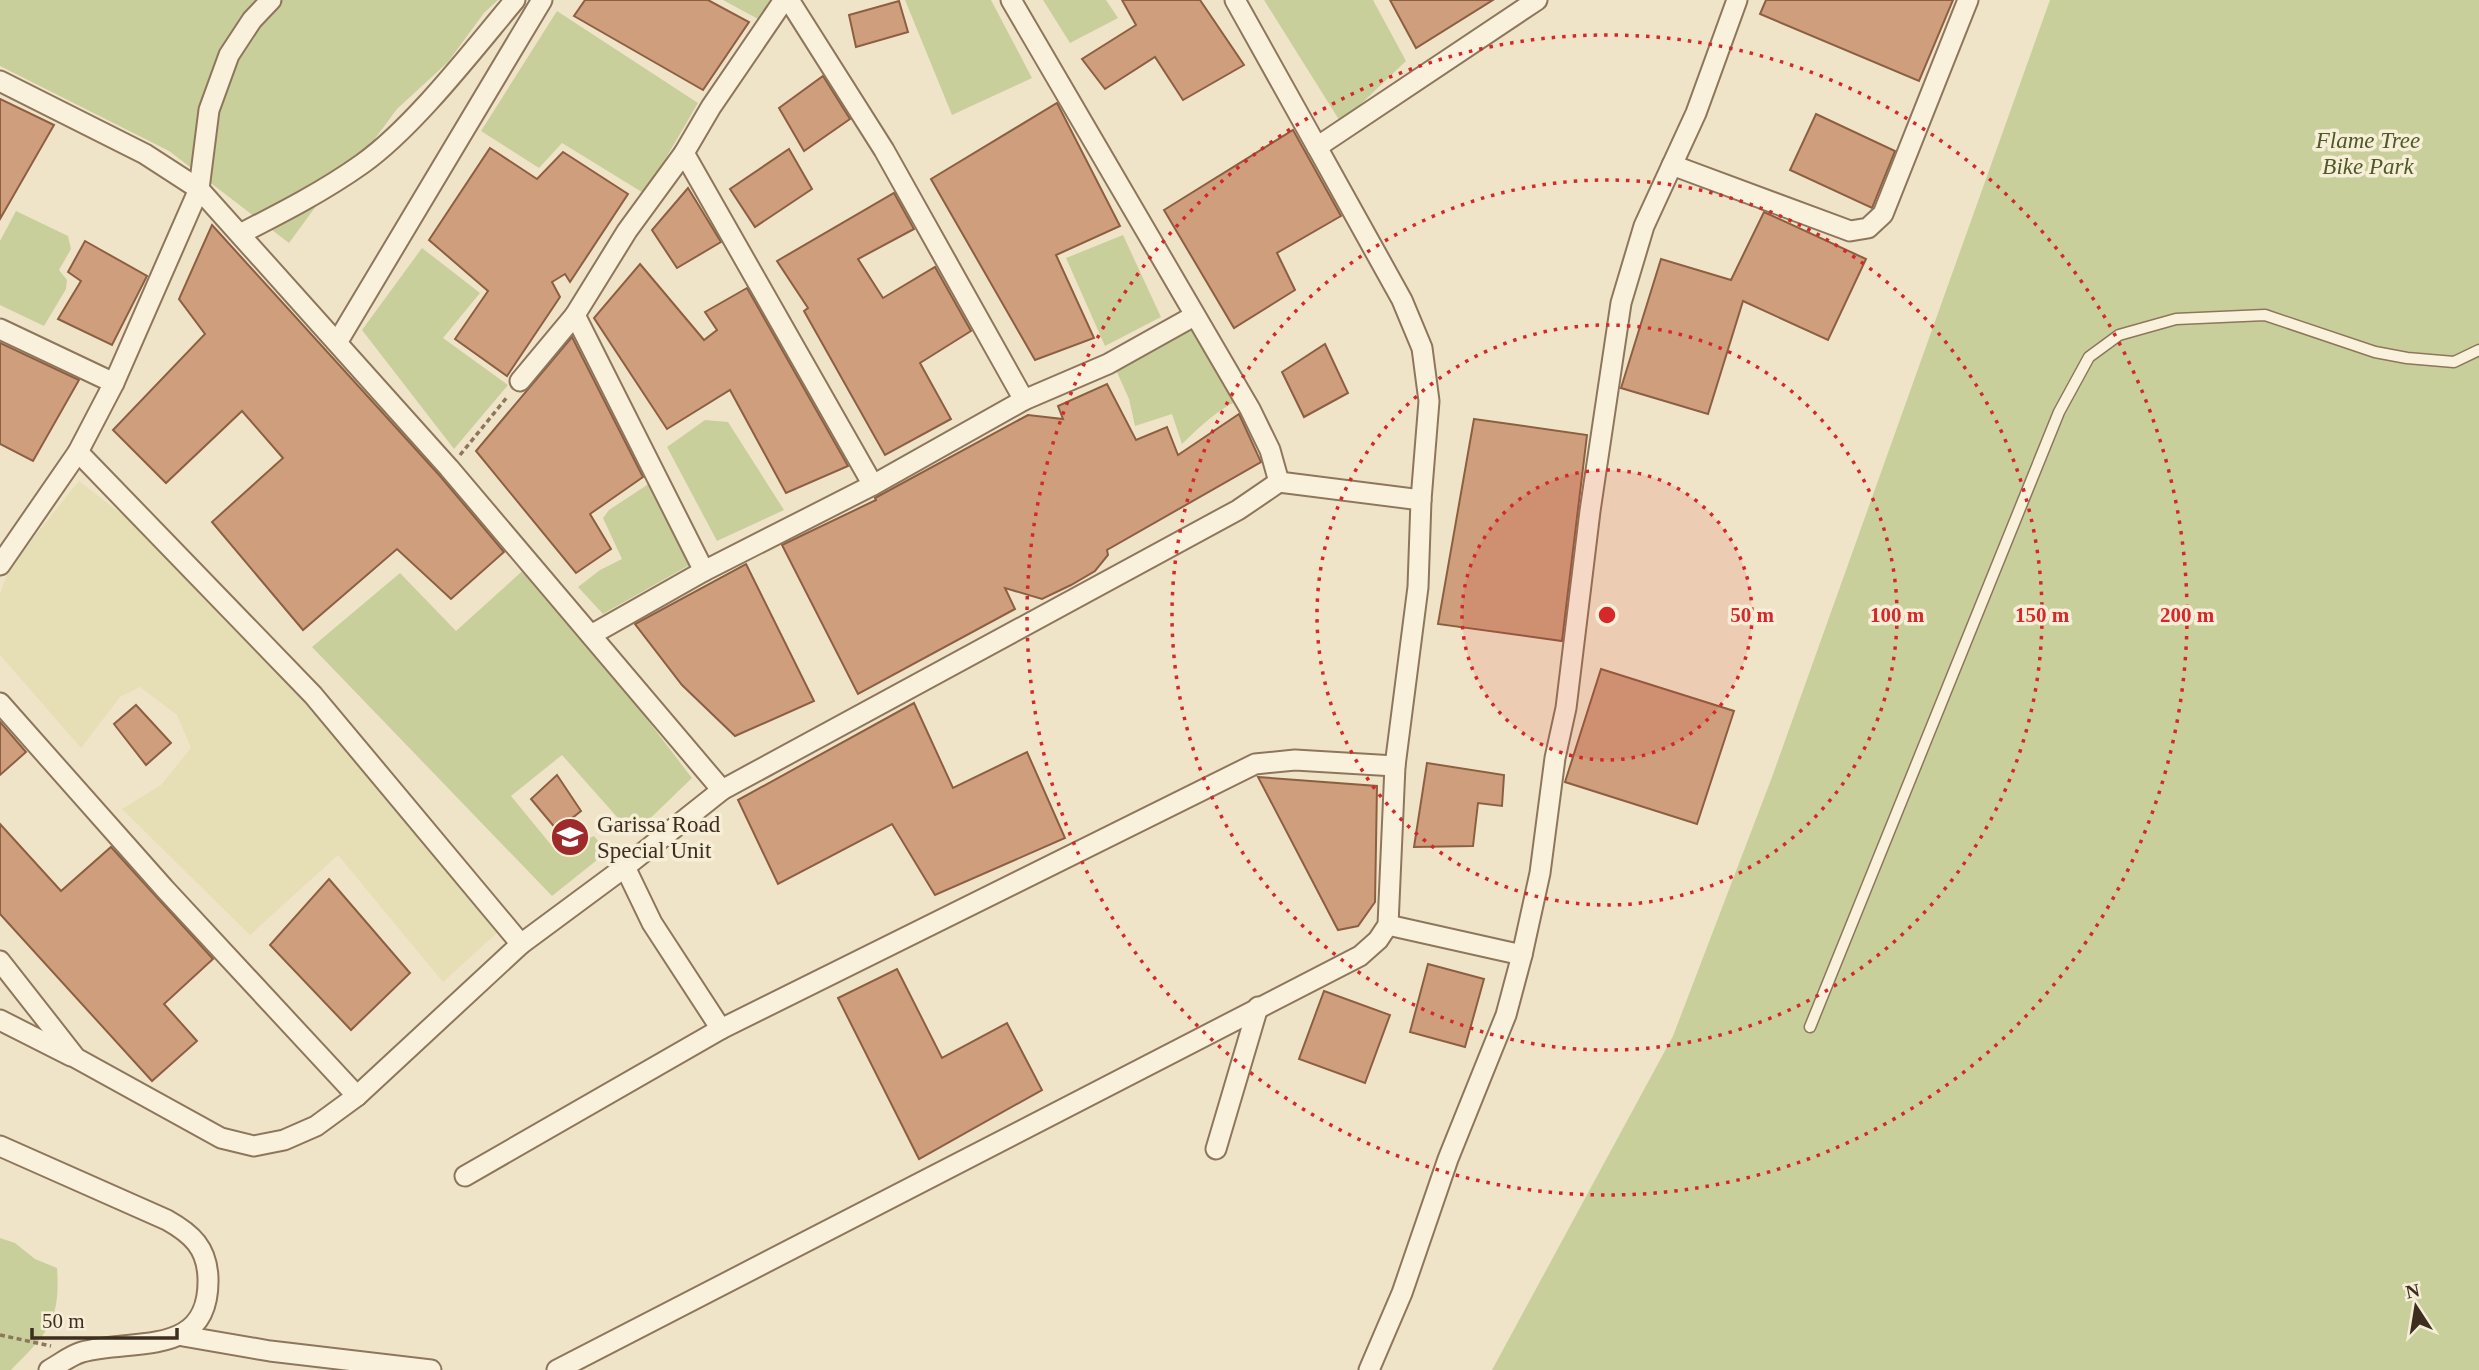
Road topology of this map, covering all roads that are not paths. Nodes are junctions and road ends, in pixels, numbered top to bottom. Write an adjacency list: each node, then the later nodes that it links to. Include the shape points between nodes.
1 (271, 0): 15 (street, via 229,55 209,110)
2 (515, 0): 16 (street, via 412,117 364,162)
3 (542, 0): 20 (street)
4 (787, 0): 13 (street, via 710,107); 24 (street, via 884,150)
5 (1012, 0): 18 (street)
6 (1235, 0): 12 (street)
7 (1537, 0): 10 (street)
8 (1737, 0): 14 (street)
9 (1968, 0): 14 (street, via 1883,214 1868,228 1850,231)
10 (1513, 6): 12 (street)
11 (0, 81): 15 (street, via 145,153)
12 (1317, 147): 28 (street, via 1402,300 1422,348 1429,401)
13 (684, 153): 17 (street, via 627,231); 27 (street)
14 (1672, 165): 38 (street, via 1644,226 1621,303 1566,708)
15 (199, 189): 16 (street); 23 (street)
16 (242, 233): 20 (street)
17 (575, 315): 22 (street); 30 (street)
18 (1194, 316): 24 (street, via 1108,364); 26 (street, via 1250,409)
19 (0, 329): 23 (street)
20 (338, 341): 31 (street)
21 (2479, 350): 42 (lane, via 2454,362 2375,352 2265,315 2176,319 2119,335 2089,358 2059,412)
22 (520, 381)
23 (114, 383): 25 (street)
24 (1024, 400): 27 (street)
25 (78, 452): 29 (street); 37 (street, via 313,695)
26 (1279, 482): 28 (street); 34 (street, via 1238,510)
27 (873, 485): 30 (street)
28 (1421, 499): 33 (street, via 1418,587)
29 (0, 565)
30 (704, 570): 31 (street)
31 (590, 635): 34 (street)
32 (0, 703): 45 (street)
33 (1395, 766): 36 (street); 43 (street, via 1295,760 1255,764)
34 (722, 790): 35 (street)
35 (625, 867): 37 (street); 43 (street, via 652,923)
36 (1388, 925): 38 (street); 40 (street, via 1360,956)
37 (521, 944): 45 (street)
38 (1522, 955): 53 (street, via 1506,1015)
39 (0, 961): 44 (street)
40 (1258, 1007): 47 (street); 52 (street)
41 (0, 1020): 44 (street)
42 (1810, 1027)
43 (721, 1030): 48 (street)
44 (76, 1058): 45 (street, via 221,1138 254,1146 316,1126)
45 (357, 1096)
46 (0, 1146): 49 (street, via 191,1233 203,1252 207,1300 198,1321)
47 (1216, 1149)
48 (465, 1176)
49 (183, 1336): 50 (street, via 80,1352); 51 (street)
50 (49, 1370)
51 (431, 1370)
52 (557, 1370)
53 (1369, 1370)

